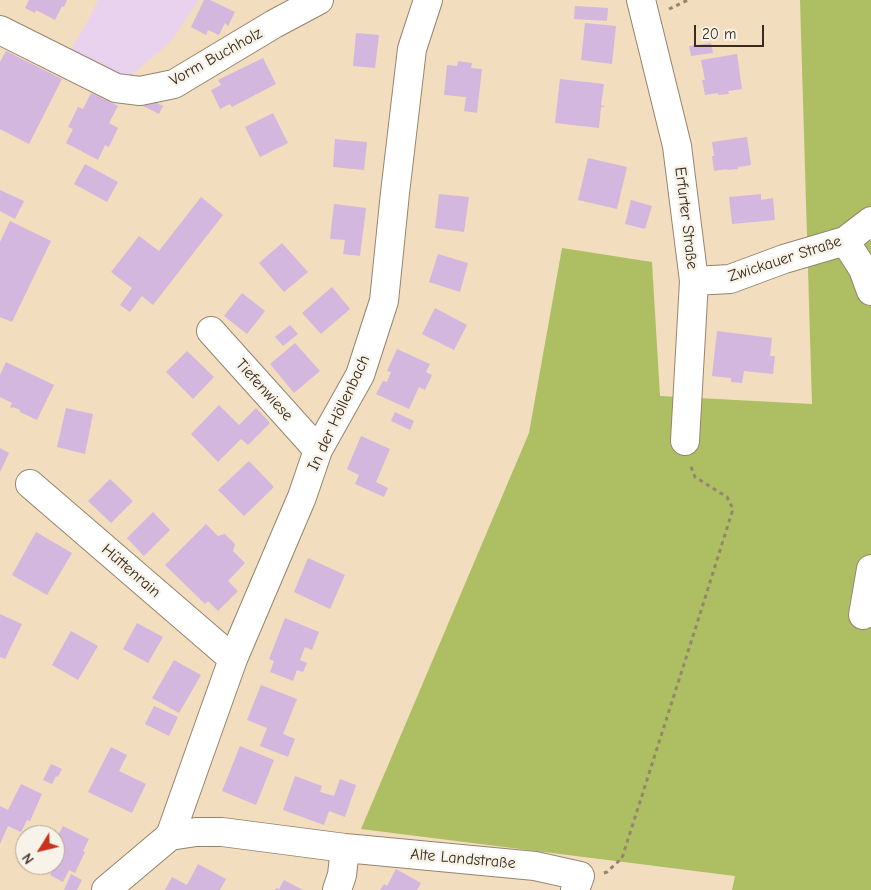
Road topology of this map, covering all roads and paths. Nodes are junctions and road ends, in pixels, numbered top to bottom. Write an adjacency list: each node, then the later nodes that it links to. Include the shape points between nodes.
1 (319, 0): 4 (street, Vorm Buchholz, via 174,84 140,91 116,88)
2 (428, 0): 11 (street, In der Höllenbach, via 412,49 384,301 360,375)
3 (641, 0): 7 (street, Erfurter Straße, via 677,146)
4 (0, 30)
5 (871, 221): 6 (street, Zwickauer Straße)
6 (846, 241): 7 (street, Zwickauer Straße, via 730,279); 8 (street, via 863,269)
7 (694, 281): 10 (street, Erfurter Straße)
8 (871, 291)
9 (211, 331): 11 (street, Tiefenwiese)
10 (685, 441): 18 (path, via 695,478 727,497 733,509 622,858 607,872)
11 (318, 450): 15 (street, In der Höllenbach, via 302,497)
12 (30, 484): 15 (street, Hüttenrain)
13 (871, 569): 14 (street)
14 (863, 615)
15 (232, 658): 16 (street, In der Höllenbach)
16 (170, 836): 17 (street, Alte Landstraße, via 222,832); 19 (street)
17 (345, 848): 18 (street, Alte Landstraße, via 535,866); 20 (street)
18 (577, 883)
19 (106, 890)
20 (337, 890)

